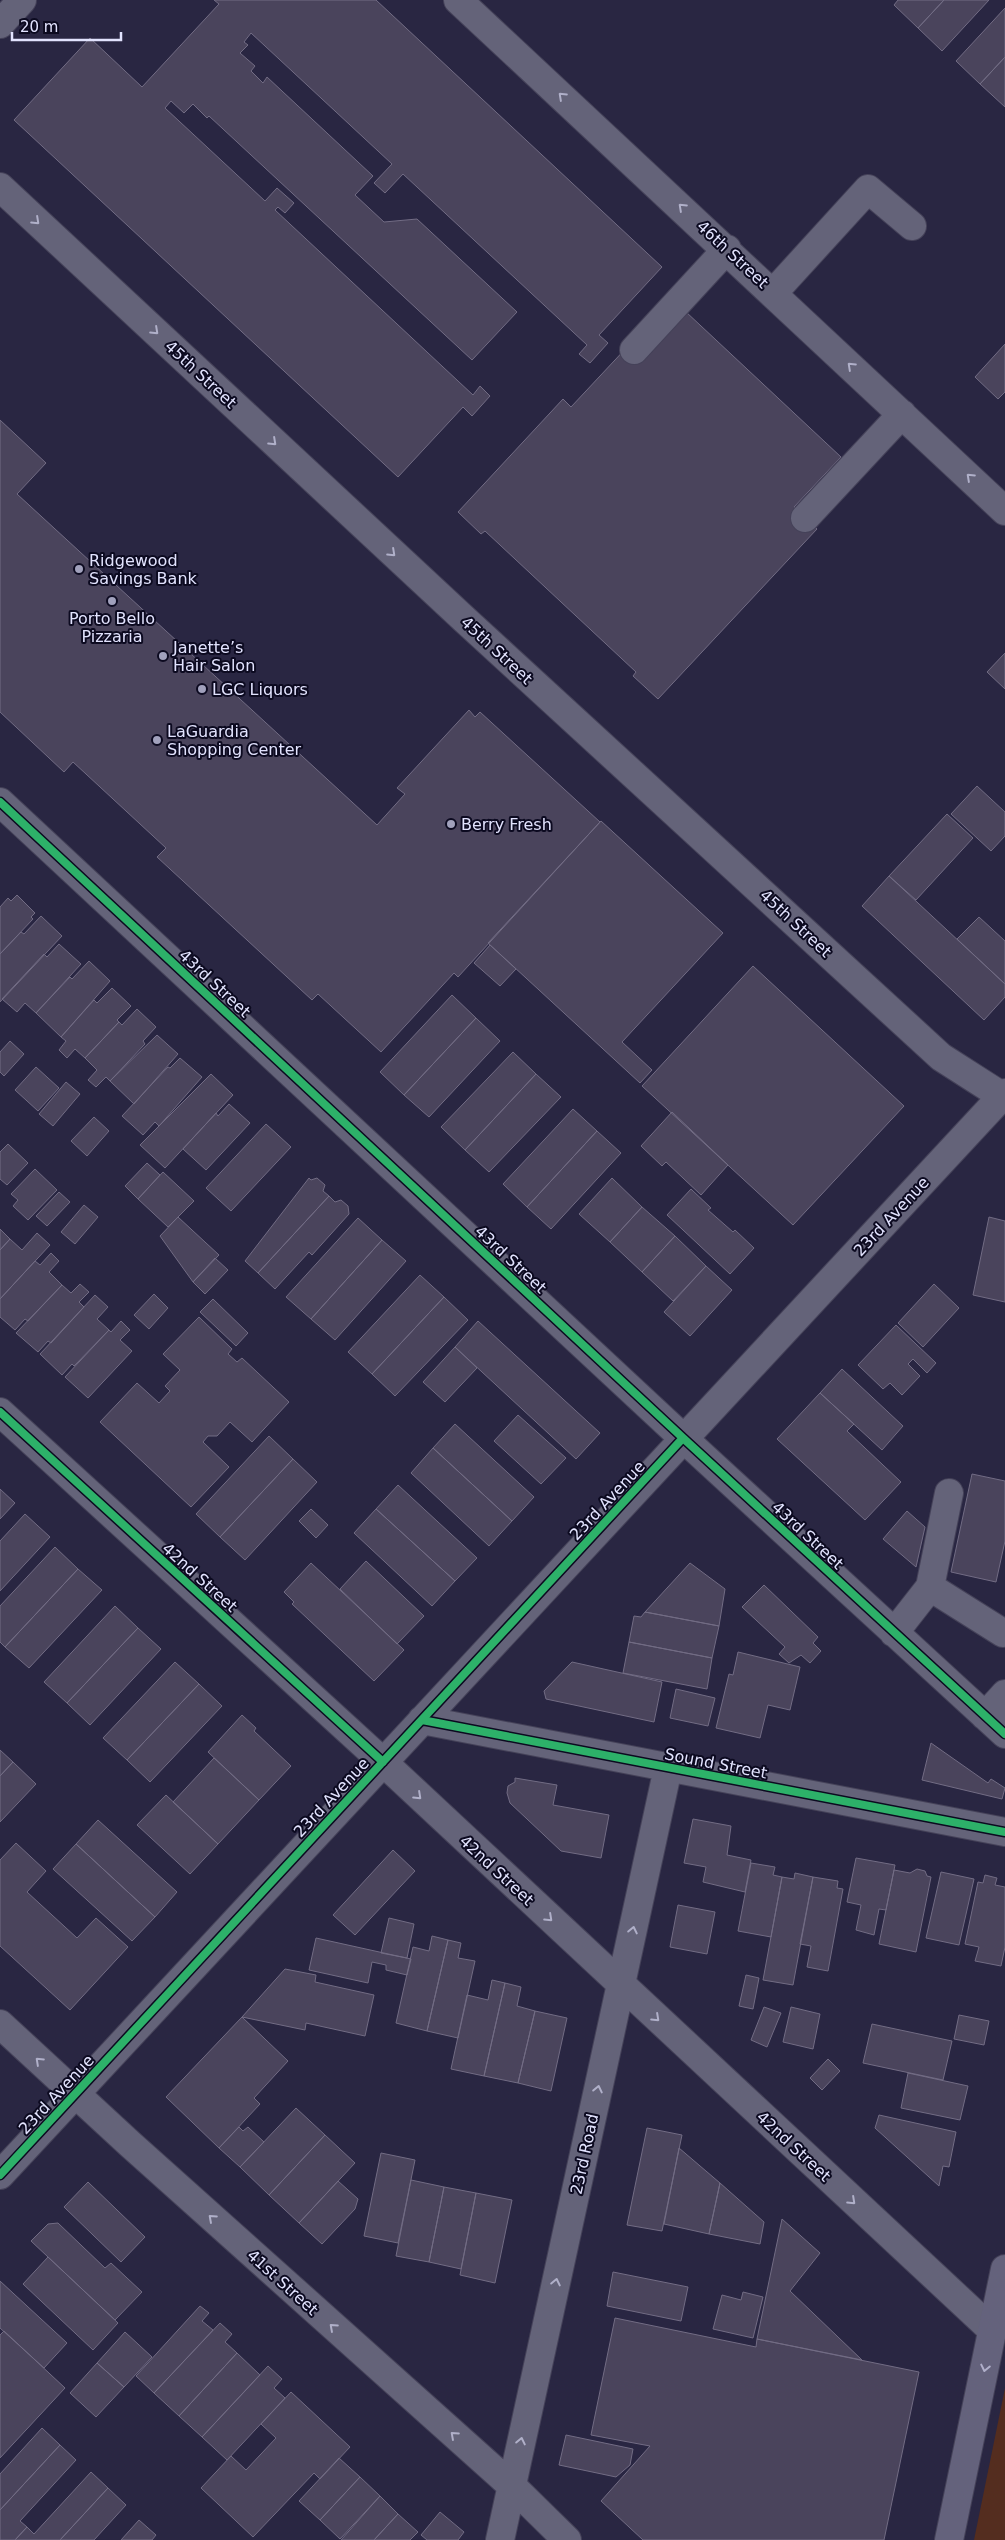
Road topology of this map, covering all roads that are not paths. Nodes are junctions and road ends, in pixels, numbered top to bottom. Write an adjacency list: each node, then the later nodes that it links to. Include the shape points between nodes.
1 (22, 0): 3 (street)
2 (458, 0): 6 (street, 46th Street, one-way to 2)
3 (0, 24)
4 (0, 187): 13 (street, 45th Street, one-way to 13, via 941,1057)
5 (912, 226): 7 (street, via 868,189)
6 (727, 249): 7 (street, 46th Street); 8 (street)
7 (774, 292): 9 (street, 46th Street, one-way to 7)
8 (634, 350)
9 (902, 414): 10 (street, 46th Street, one-way to 9); 11 (street)
10 (1005, 511)
11 (805, 518)
12 (0, 802): 15 (street, 43rd Street)
13 (1004, 1096): 15 (street, 23rd Avenue)
14 (0, 1412): 24 (street, 42nd Street)
15 (683, 1438): 19 (street, 43rd Street); 22 (street, 23rd Avenue)
16 (950, 1493): 17 (street)
17 (930, 1587): 18 (street); 19 (street)
18 (1004, 1629)
19 (894, 1632): 21 (street, 43rd Street)
20 (1005, 1694): 21 (street)
21 (985, 1716): 23 (street, 43rd Street)
22 (422, 1720): 24 (street, 23rd Avenue); 25 (street, Sound Street)
23 (1005, 1734)
24 (383, 1762): 27 (street, 42nd Street, one-way to 27); 29 (street, 23rd Avenue)
25 (668, 1768): 26 (street, Sound Street); 27 (street, 23rd Road, one-way to 25)
26 (1005, 1832)
27 (621, 1985): 32 (street, 42nd Street, one-way to 32); 33 (street, 23rd Road, one-way to 27)
28 (0, 2024): 29 (street, 41st Street, one-way to 28)
29 (75, 2094): 30 (street, 23rd Avenue); 33 (street, 41st Street, one-way to 29)
30 (0, 2174)
31 (1005, 2269): 32 (main road)
32 (992, 2330): 36 (main road, one-way to 36)
33 (512, 2486): 34 (street, 23rd Road); 35 (street, 41st Street)
34 (500, 2540)
35 (566, 2540)
36 (949, 2540)

